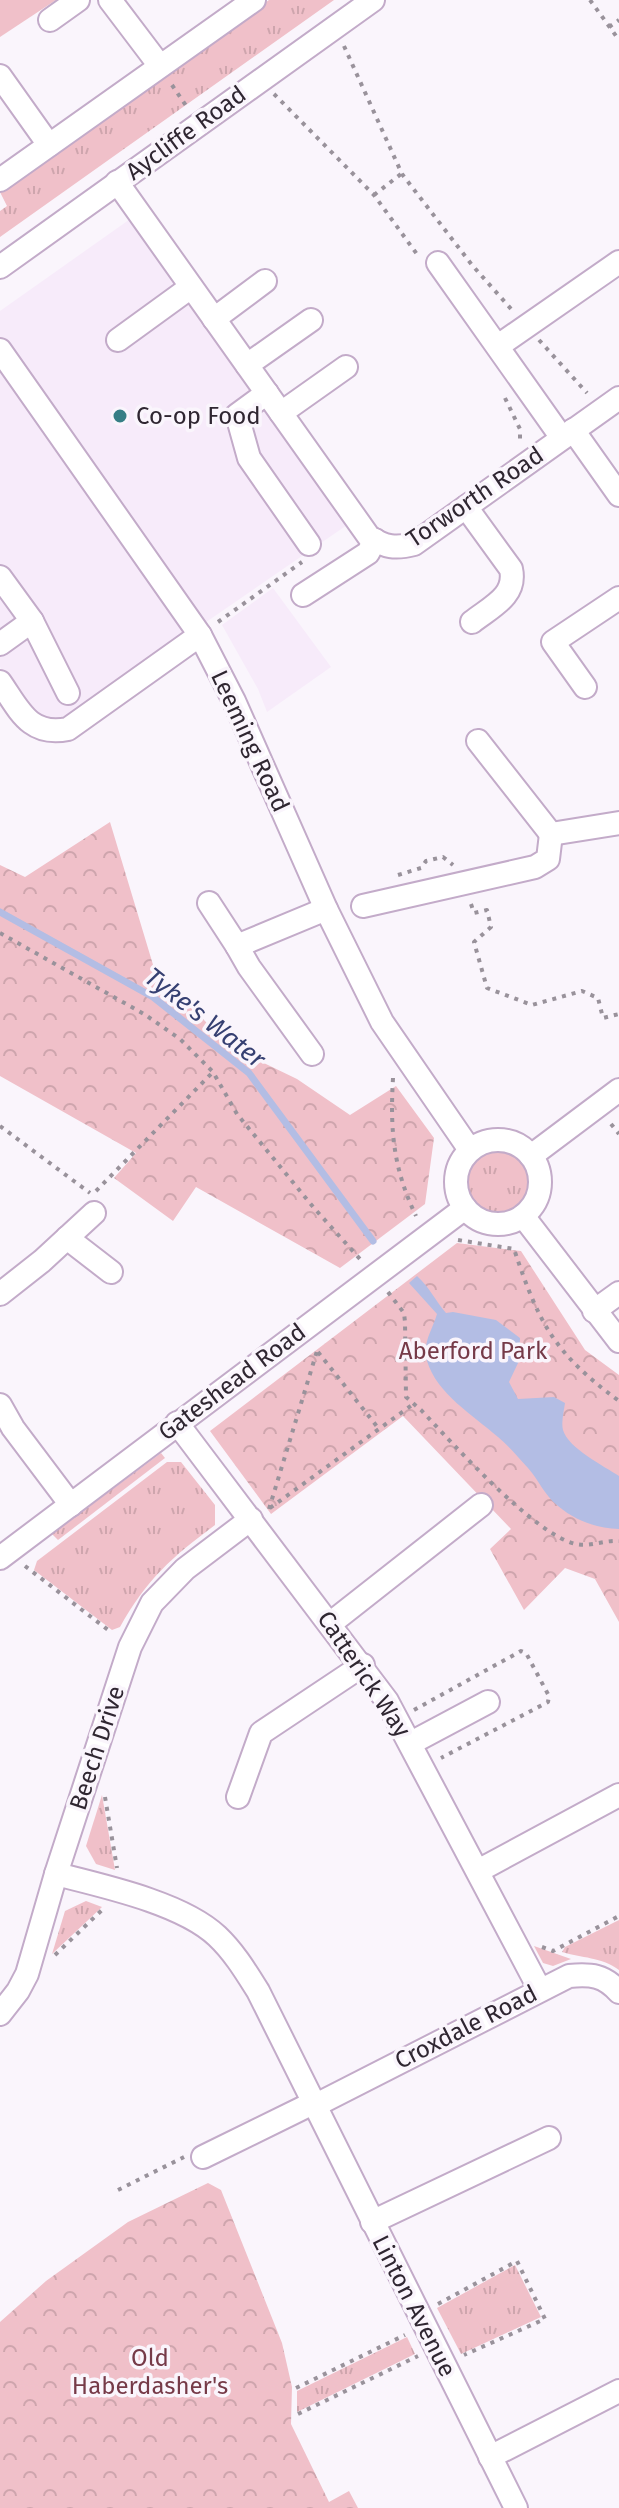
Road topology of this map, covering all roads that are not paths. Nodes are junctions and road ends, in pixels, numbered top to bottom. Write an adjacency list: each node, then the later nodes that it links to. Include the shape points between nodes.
1 (78, 0): 5 (street)
2 (110, 0): 6 (street)
3 (254, 0): 6 (street)
4 (373, 0): 10 (street, Aycliffe Road)
5 (50, 20)
6 (160, 66): 8 (street)
7 (0, 76): 8 (street)
8 (49, 145): 9 (street)
9 (0, 180)
10 (117, 182): 13 (street, Aycliffe Road); 15 (street, Torworth Road)
11 (429, 261): 19 (street)
12 (619, 262): 19 (street)
13 (0, 267)
14 (265, 281): 16 (street)
15 (191, 287): 16 (street, Torworth Road); 18 (street)
16 (214, 319): 21 (street, Torworth Road)
17 (311, 320): 21 (street)
18 (118, 340)
19 (498, 346): 26 (street)
20 (0, 350): 36 (street, Leeming Road)
21 (247, 365): 23 (street, Torworth Road)
22 (346, 367): 25 (street)
23 (267, 393): 25 (street, Torworth Road); 30 (street, via 237,415 249,458)
24 (610, 404): 26 (street, Torworth Road)
25 (281, 413): 29 (street, Torworth Road)
26 (568, 434): 27 (street); 28 (street, Torworth Road)
27 (619, 495)
28 (466, 507): 29 (street, Torworth Road, via 414,544 399,548); 35 (street, via 511,569 514,581 507,595)
29 (375, 540): 32 (street, via 368,553)
30 (309, 550)
31 (0, 577): 34 (street)
32 (303, 595)
33 (619, 598): 39 (street, via 553,642)
34 (32, 621): 37 (street); 40 (street)
35 (472, 622)
36 (200, 635): 38 (street, via 68,729 47,731 27,721); 46 (street, Leeming Road)
37 (0, 644)
38 (0, 682)
39 (585, 687)
40 (68, 693)
41 (478, 741): 43 (street)
42 (619, 823): 43 (street)
43 (551, 834): 45 (street, via 548,859 535,867)
44 (209, 903): 47 (street)
45 (363, 906)
46 (326, 909): 47 (street); 50 (street, Leeming Road, via 382,1022)
47 (237, 946): 48 (street)
48 (312, 1054)
49 (619, 1090): 51 (street)
50 (470, 1150): 51 (street, via 495,1140 521,1147); 52 (street, via 457,1172 458,1197)
51 (531, 1156): 54 (street, via 540,1188)
52 (465, 1208): 54 (street, via 486,1223); 62 (street, Gateshead Road)
53 (94, 1213): 55 (street)
54 (523, 1216): 59 (street)
55 (67, 1238): 56 (street); 58 (street)
56 (111, 1272)
57 (619, 1293): 59 (street)
58 (0, 1294)
59 (594, 1311): 60 (street)
60 (619, 1341)
61 (0, 1405): 63 (street)
62 (177, 1423): 63 (street, Gateshead Road); 65 (street, Catterick Way)
63 (71, 1505): 66 (street, Gateshead Road)
64 (481, 1505): 67 (street)
65 (260, 1514): 67 (street, Catterick Way); 74 (street, Beech Drive, via 185,1569 152,1603 130,1647)
66 (0, 1558)
67 (331, 1623): 68 (street, Catterick Way)
68 (363, 1665): 70 (street, Catterick Way); 72 (street, via 261,1733)
69 (488, 1702): 70 (street)
70 (411, 1743): 73 (street, Catterick Way)
71 (619, 1795): 73 (street)
72 (238, 1797)
73 (478, 1871): 75 (street, Catterick Way)
74 (56, 1874): 77 (street, Beech Drive, via 27,1974); 78 (street, Linton Avenue, via 186,1914 217,1935 258,1991)
75 (540, 1990): 76 (street, Croxdale Road, via 569,1976 593,1974); 78 (street, Croxdale Road)
76 (619, 1992)
77 (0, 2014)
78 (314, 2104): 80 (street); 81 (street, Linton Avenue)
79 (549, 2138): 81 (street)
80 (203, 2157)
81 (372, 2222): 83 (street, Linton Avenue)
82 (619, 2391): 83 (street)
83 (490, 2457): 84 (street, Linton Avenue)
84 (516, 2508)

